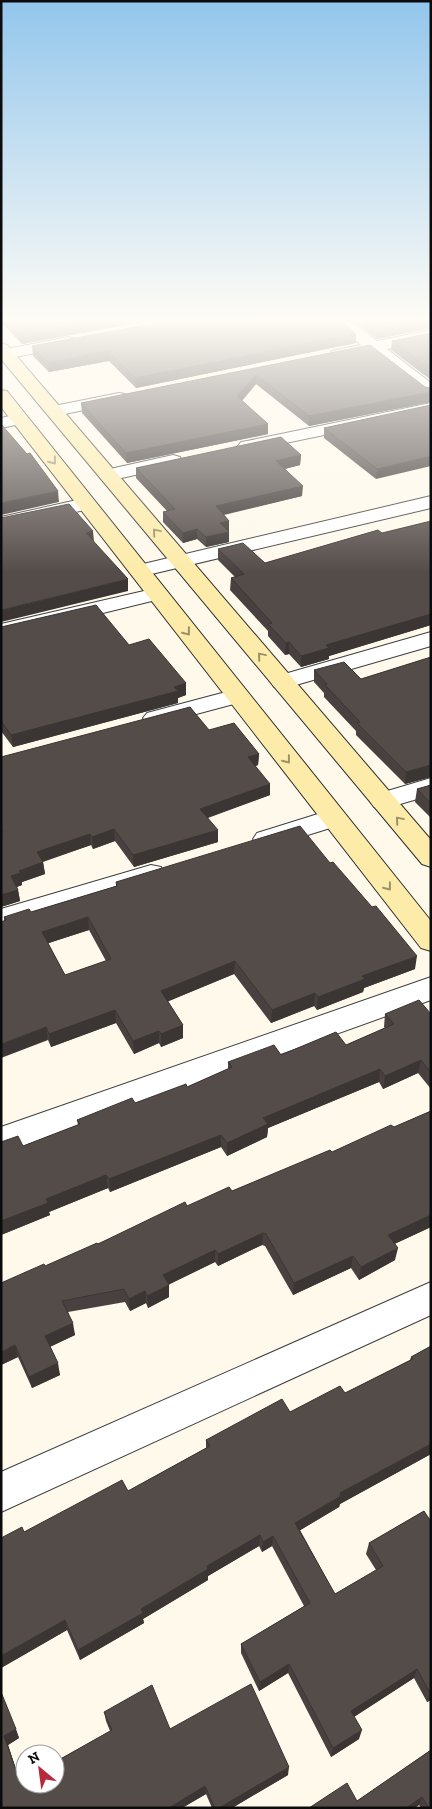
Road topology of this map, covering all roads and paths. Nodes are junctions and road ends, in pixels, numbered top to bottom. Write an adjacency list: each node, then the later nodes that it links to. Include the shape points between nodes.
1 (4, 404): 6 (main road)
2 (49, 404): 5 (main road)
3 (86, 404): 5 (street)
4 (431, 408): 7 (street)
5 (54, 411): 9 (main road)
6 (10, 421): 11 (main road, one-way to 11)
7 (225, 450)
8 (186, 458): 9 (street)
9 (108, 475): 13 (main road, one-way to 9)
10 (431, 502): 13 (street)
11 (86, 504): 12 (street); 14 (main road)
12 (1, 523)
13 (180, 561): 14 (street); 18 (main road, one-way to 13)
14 (139, 571): 15 (main road)
15 (157, 594): 16 (street); 19 (main road, one-way to 19)
16 (1, 631)
17 (431, 639): 18 (street)
18 (282, 682): 22 (main road)
19 (237, 696): 20 (street); 23 (main road, one-way to 23)
20 (133, 724)
21 (431, 786): 22 (street)
22 (383, 801): 25 (main road, one-way to 22)
23 (334, 818): 24 (street); 28 (main road, one-way to 28)
24 (239, 847)
25 (431, 858)
26 (172, 867): 27 (street)
27 (1, 919)
28 (431, 941)
29 (431, 988): 30 (street)
30 (1, 1141)
31 (431, 1298): 32 (street)
32 (1, 1492)

